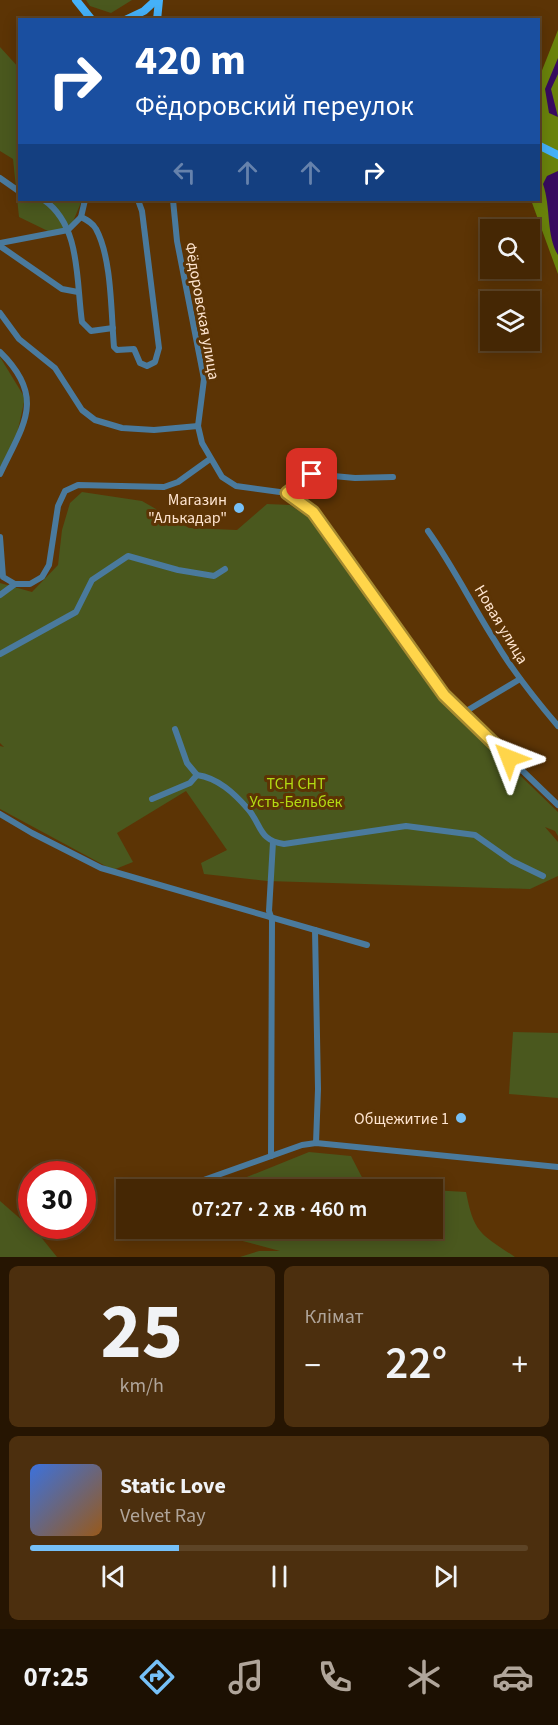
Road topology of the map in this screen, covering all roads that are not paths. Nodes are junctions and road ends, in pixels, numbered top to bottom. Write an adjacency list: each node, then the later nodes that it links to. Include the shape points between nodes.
1 (76, 0): 3 (main road)
2 (158, 0): 4 (main road); 5 (main road)
3 (90, 18)
4 (129, 18)
5 (157, 18)
6 (540, 146): 7 (main road)
7 (557, 154)
8 (0, 178): 9 (street)
9 (18, 191)
10 (45, 201): 15 (street, via 60,213)
11 (85, 201): 14 (street)
12 (138, 201): 19 (street, via 159,348 155,362 147,366 140,363 134,349 117,350)
13 (173, 201): 21 (street, Фёдоровская улица, via 204,380)
14 (81, 217): 15 (street); 19 (street, via 95,227 100,240)
15 (68, 230): 16 (street); 17 (street)
16 (0, 244): 17 (street, via 62,289)
17 (78, 292): 19 (street, via 82,322 91,330)
18 (0, 313): 21 (street, via 19,339 55,368 82,410 95,420 122,428 154,430)
19 (113, 328)
20 (0, 351): 23 (street, via 21,378 29,402 20,437)
21 (198, 426): 22 (street, Фёдоровская улица)
22 (210, 459): 25 (street, Фёдоровская улица, via 222,477 236,486); 29 (street, via 178,482 164,487 78,485 65,491 58,506 49,565 37,582)
23 (0, 474)
24 (393, 477): 25 (street, via 312,474)
25 (287, 493): 33 (street, Фёдоровская улица, via 313,512 444,695)
26 (428, 531): 32 (street, Новая улица)
27 (0, 537): 29 (street, via 3,577)
28 (225, 569): 31 (street, via 214,576 128,556 92,580 76,612)
29 (15, 584): 30 (street)
30 (0, 595)
31 (0, 654)
32 (520, 679): 33 (street); 34 (street, Новая улица)
33 (463, 713): 38 (street, Фёдоровская улица)
34 (558, 726)
35 (175, 729): 36 (street, via 187,764)
36 (197, 775): 37 (street, via 190,783); 40 (street, via 214,777 249,810 259,830)
37 (152, 799)
38 (558, 805)
39 (0, 814): 42 (street, via 101,868)
40 (273, 842): 41 (street, via 284,844 406,826 424,828 475,836); 42 (street, via 269,911)
41 (543, 876)
42 (272, 920): 43 (street); 46 (street)
43 (315, 930): 44 (street); 45 (street)
44 (367, 945)
45 (316, 1143): 46 (street); 47 (street)
46 (272, 1156): 48 (street)
47 (558, 1167)
48 (207, 1179)

